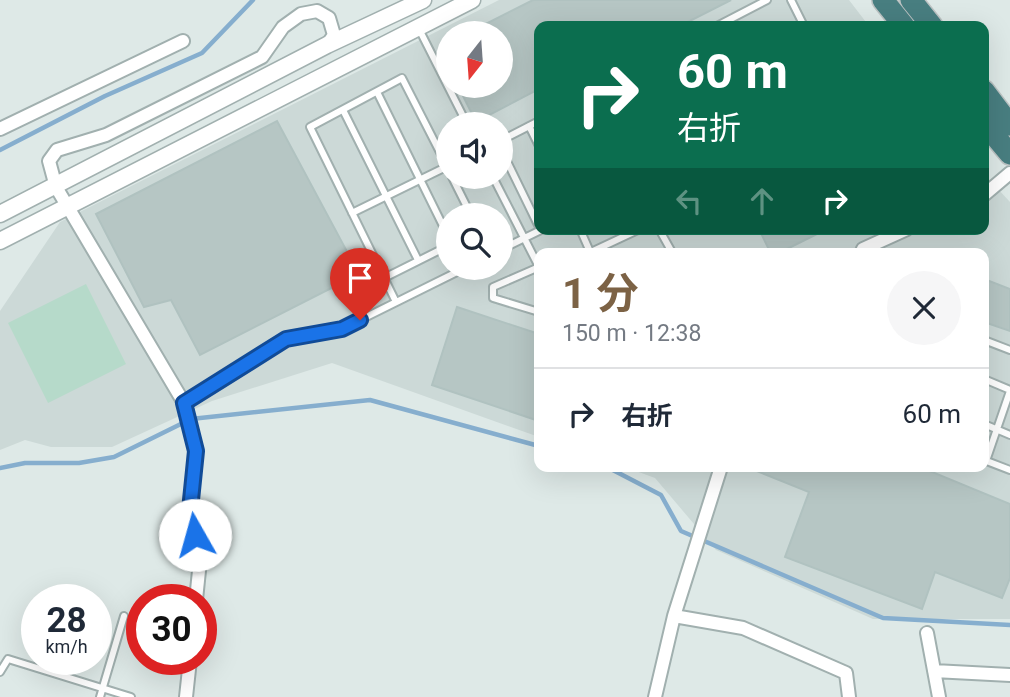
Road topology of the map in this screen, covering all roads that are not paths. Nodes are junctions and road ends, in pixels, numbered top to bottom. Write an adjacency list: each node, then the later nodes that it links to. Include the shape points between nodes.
1 (422, 0): 13 (street)
2 (472, 0): 11 (street)
3 (766, 0): 7 (lane)
4 (791, 0): 8 (lane)
5 (883, 0): 9 (highway)
6 (911, 0): 10 (highway)
7 (726, 21)
8 (802, 21)
9 (897, 21)
10 (928, 21)
11 (418, 27): 17 (lane); 35 (street)
12 (183, 41): 21 (street)
13 (327, 45): 31 (street); 31 (street, via 334,36 329,18 317,11 301,13 283,27 261,57 106,135 57,150 49,161)
14 (377, 92): 16 (lane); 25 (lane, via 402,78); 30 (lane)
15 (989, 98): 19 (highway)
16 (344, 110): 34 (lane); 37 (lane, via 310,127)
17 (461, 112)
18 (534, 124): 20 (lane)
19 (1010, 125)
20 (529, 126): 23 (lane); 24 (lane)
21 (0, 129)
22 (989, 129): 26 (highway)
23 (513, 134)
24 (534, 136)
25 (436, 144)
26 (1010, 154)
27 (436, 173): 30 (lane)
28 (513, 173): 39 (lane)
29 (1010, 173): 33 (street)
30 (421, 180): 34 (lane); 36 (lane)
31 (55, 187): 35 (street); 38 (street)
32 (499, 189): 43 (lane)
33 (989, 190)
34 (386, 196): 37 (lane); 50 (lane)
35 (67, 208): 44 (street); 60 (street)
36 (436, 211)
37 (352, 213): 52 (lane)
38 (0, 214)
39 (534, 215)
40 (534, 233): 43 (lane)
41 (628, 235): 46 (lane)
42 (894, 235): 47 (street)
43 (524, 239): 45 (lane); 49 (lane)
44 (0, 241)
45 (513, 244)
46 (603, 248)
47 (865, 248)
48 (436, 252): 50 (lane)
49 (534, 258)
50 (418, 260): 52 (lane)
51 (534, 269): 55 (lane, via 493,287 494,298)
52 (384, 278): 54 (lane)
53 (441, 280): 54 (lane)
54 (396, 302): 60 (lane, via 342,329 286,339)
55 (534, 310)
56 (989, 342): 57 (lane)
57 (1010, 350)
58 (989, 381): 59 (lane)
59 (1010, 391): 62 (lane)
60 (184, 403): 68 (street, via 196,451 190,510 200,561)
61 (989, 426): 62 (lane)
62 (996, 429): 63 (lane); 64 (lane)
63 (1010, 435)
64 (989, 449)
65 (989, 462): 66 (lane)
66 (1010, 470)
67 (719, 472): 70 (street)
68 (198, 584)
69 (124, 615): 76 (lane)
70 (674, 616): 80 (street); 81 (street, via 743,628 846,673)
71 (927, 633): 72 (street)
72 (934, 671): 75 (street); 82 (street)
73 (0, 672): 76 (lane, via 8,659)
74 (189, 675): 79 (street)
75 (1010, 675)
76 (104, 689): 77 (lane); 78 (lane)
77 (100, 697)
78 (131, 697)
79 (188, 697)
80 (655, 697)
81 (849, 697)
82 (939, 697)

